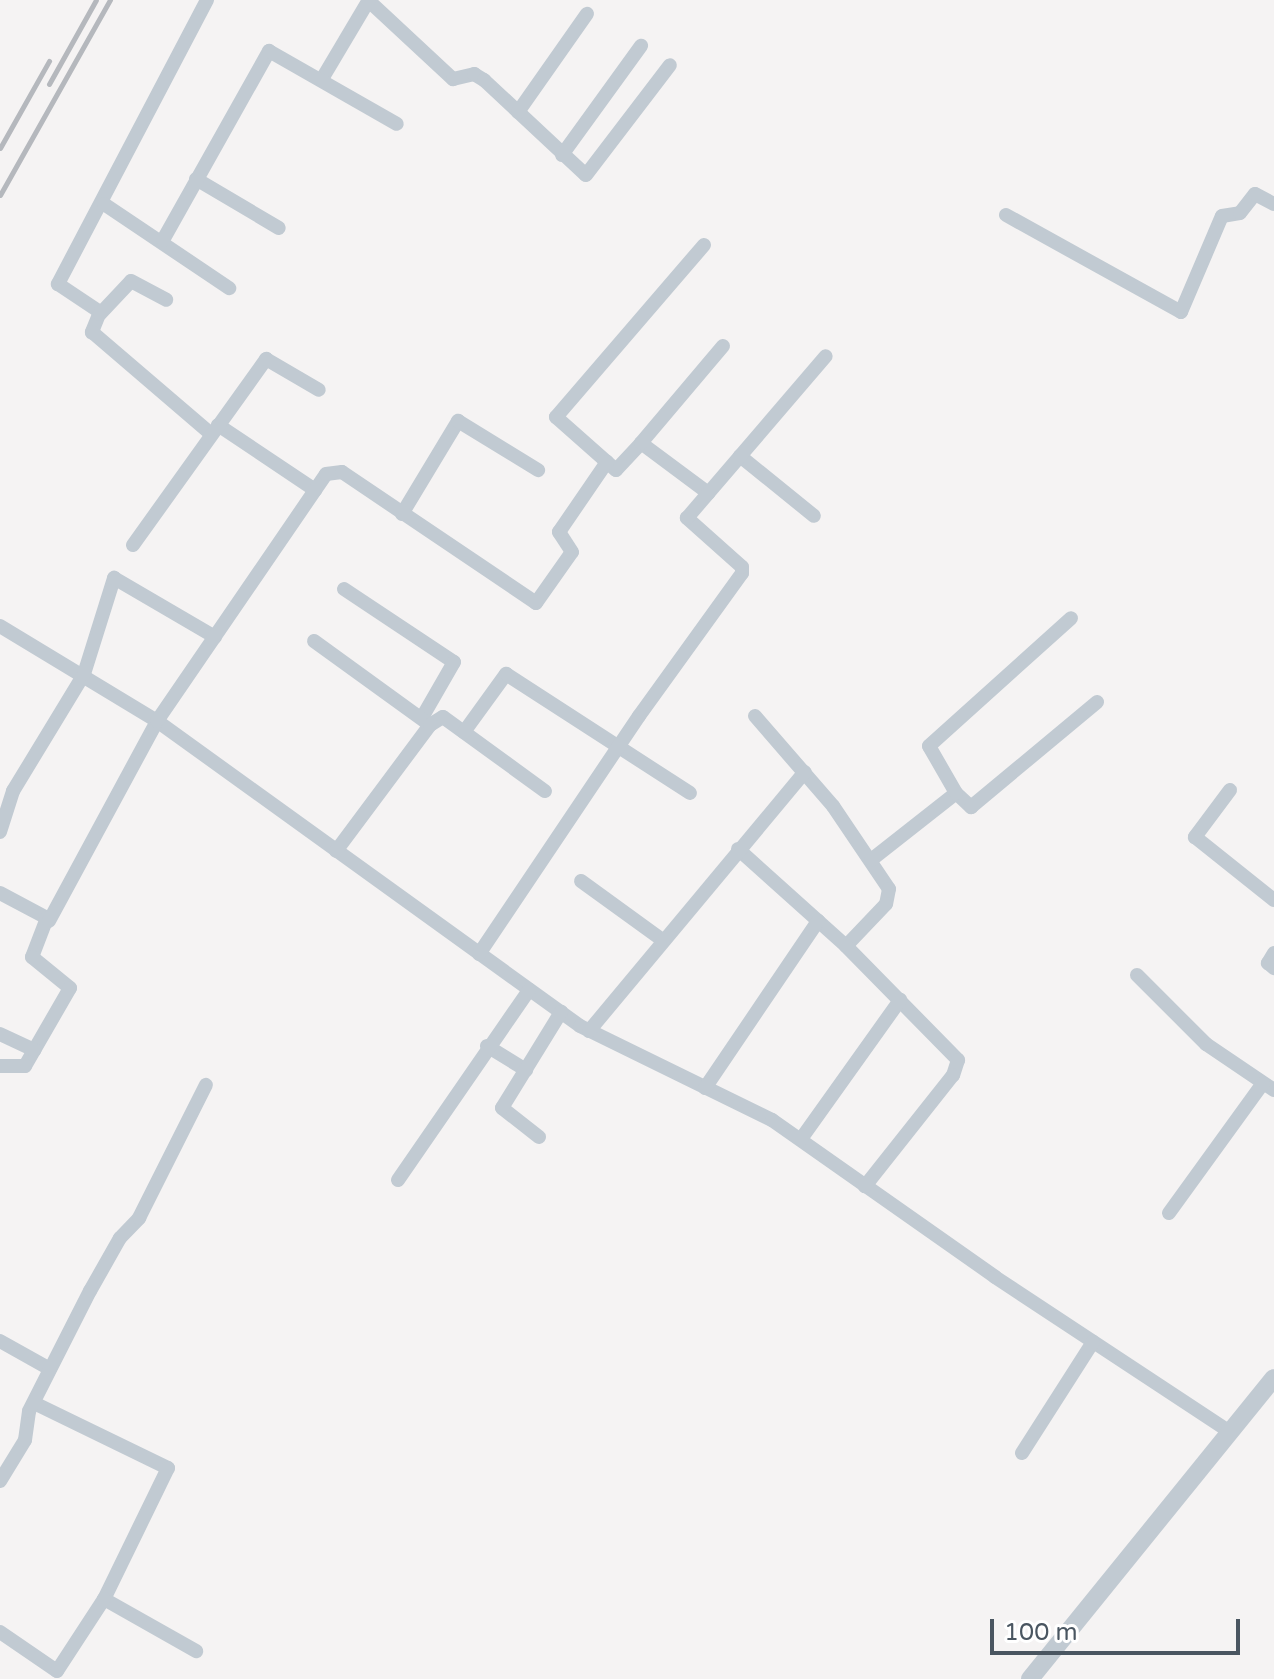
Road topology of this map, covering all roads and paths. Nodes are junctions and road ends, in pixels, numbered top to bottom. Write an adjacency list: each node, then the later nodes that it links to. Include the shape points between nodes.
1 (207, 0): 11 (street)
2 (369, 0): 6 (street); 7 (street, via 453,79 478,76)
3 (587, 14): 7 (street)
4 (641, 46): 9 (street)
5 (670, 65): 9 (street, via 589,174)
6 (322, 79): 8 (street); 10 (street, via 269,51)
7 (518, 112): 9 (street)
8 (397, 124)
9 (562, 155)
10 (196, 179): 14 (street); 15 (street)
11 (104, 204): 15 (street); 19 (street, via 58,284)
12 (1274, 204): 13 (street, via 1255,194 1240,213 1222,216 1181,312)
13 (1006, 215)
14 (279, 228)
15 (163, 240): 17 (street)
16 (704, 245): 26 (street, via 556,415)
17 (229, 288)
18 (166, 300): 19 (street, via 131,281)
19 (100, 314): 23 (street, via 92,332)
20 (723, 346): 24 (street)
21 (826, 356): 25 (street)
22 (319, 390): 23 (street, via 266,359)
23 (214, 429): 28 (street); 32 (street)
24 (641, 443): 26 (street, via 620,469); 29 (street)
25 (740, 456): 29 (street); 31 (street)
26 (607, 462): 30 (street, via 559,532 572,552 536,603)
27 (538, 470): 30 (street, via 458,421)
28 (315, 490): 30 (street, via 330,471 342,472); 36 (street)
29 (708, 493): 44 (street, via 687,519 742,567 742,573)
30 (402, 514)
31 (814, 516)
32 (133, 545)
33 (344, 589): 42 (street, via 454,662)
34 (1071, 618): 49 (street, via 928,747)
35 (0, 626): 38 (street)
36 (215, 637): 38 (street, via 114,578); 41 (street)
37 (314, 641): 42 (street)
38 (84, 674): 41 (street); 50 (street, via 17,783)
39 (1097, 702): 49 (street, via 971,807)
40 (755, 716): 45 (street)
41 (157, 721): 52 (street); 57 (street)
42 (426, 721): 43 (street, via 441,716); 52 (street)
43 (464, 732): 44 (street, via 506,674); 47 (street)
44 (619, 745): 48 (street); 62 (street)
45 (805, 772): 51 (street); 53 (street)
46 (1230, 790): 56 (street, via 1195,837)
47 (545, 791)
48 (690, 793)
49 (956, 793): 53 (street)
50 (0, 832)
51 (738, 849): 58 (street); 59 (street)
52 (336, 851): 62 (street)
53 (871, 860): 60 (street, via 890,899)
54 (581, 881): 59 (street)
55 (0, 893): 57 (street)
56 (1274, 900)
57 (49, 921): 71 (street, via 32,957 70,990)
58 (818, 921): 60 (street); 76 (street)
59 (661, 939): 68 (street)
60 (846, 946): 66 (street)
61 (1274, 953): 63 (street, via 1268,963)
62 (479, 954): 65 (street)
63 (1274, 968)
64 (1137, 975): 75 (street, via 1206,1044)
65 (529, 990): 67 (street); 70 (street)
66 (900, 1000): 78 (street); 80 (street, via 955,1054 957,1067)
67 (561, 1012): 68 (street); 73 (street)
68 (589, 1031): 76 (street)
69 (0, 1034): 71 (street)
70 (487, 1046): 73 (street); 79 (street)
71 (35, 1050): 72 (street, via 22,1068)
72 (0, 1066)
73 (526, 1070): 77 (street, via 503,1110)
74 (206, 1085): 84 (street, via 139,1218 117,1244)
75 (1269, 1086): 81 (street)
76 (705, 1088): 78 (street)
77 (539, 1137)
78 (801, 1139): 80 (street)
79 (398, 1180)
80 (865, 1186): 83 (street)
81 (1169, 1213)
82 (0, 1341): 84 (street)
83 (1093, 1342): 87 (street); 88 (street)
84 (50, 1369): 86 (street)
85 (1274, 1378): 87 (street)
86 (34, 1403): 89 (street, via 25,1440); 90 (street, via 168,1468)
87 (1230, 1432): 93 (street)
88 (1022, 1453)
89 (0, 1481)
90 (104, 1599): 91 (street, via 57,1671); 92 (street)
91 (0, 1632)
92 (196, 1651)
93 (1033, 1677)

